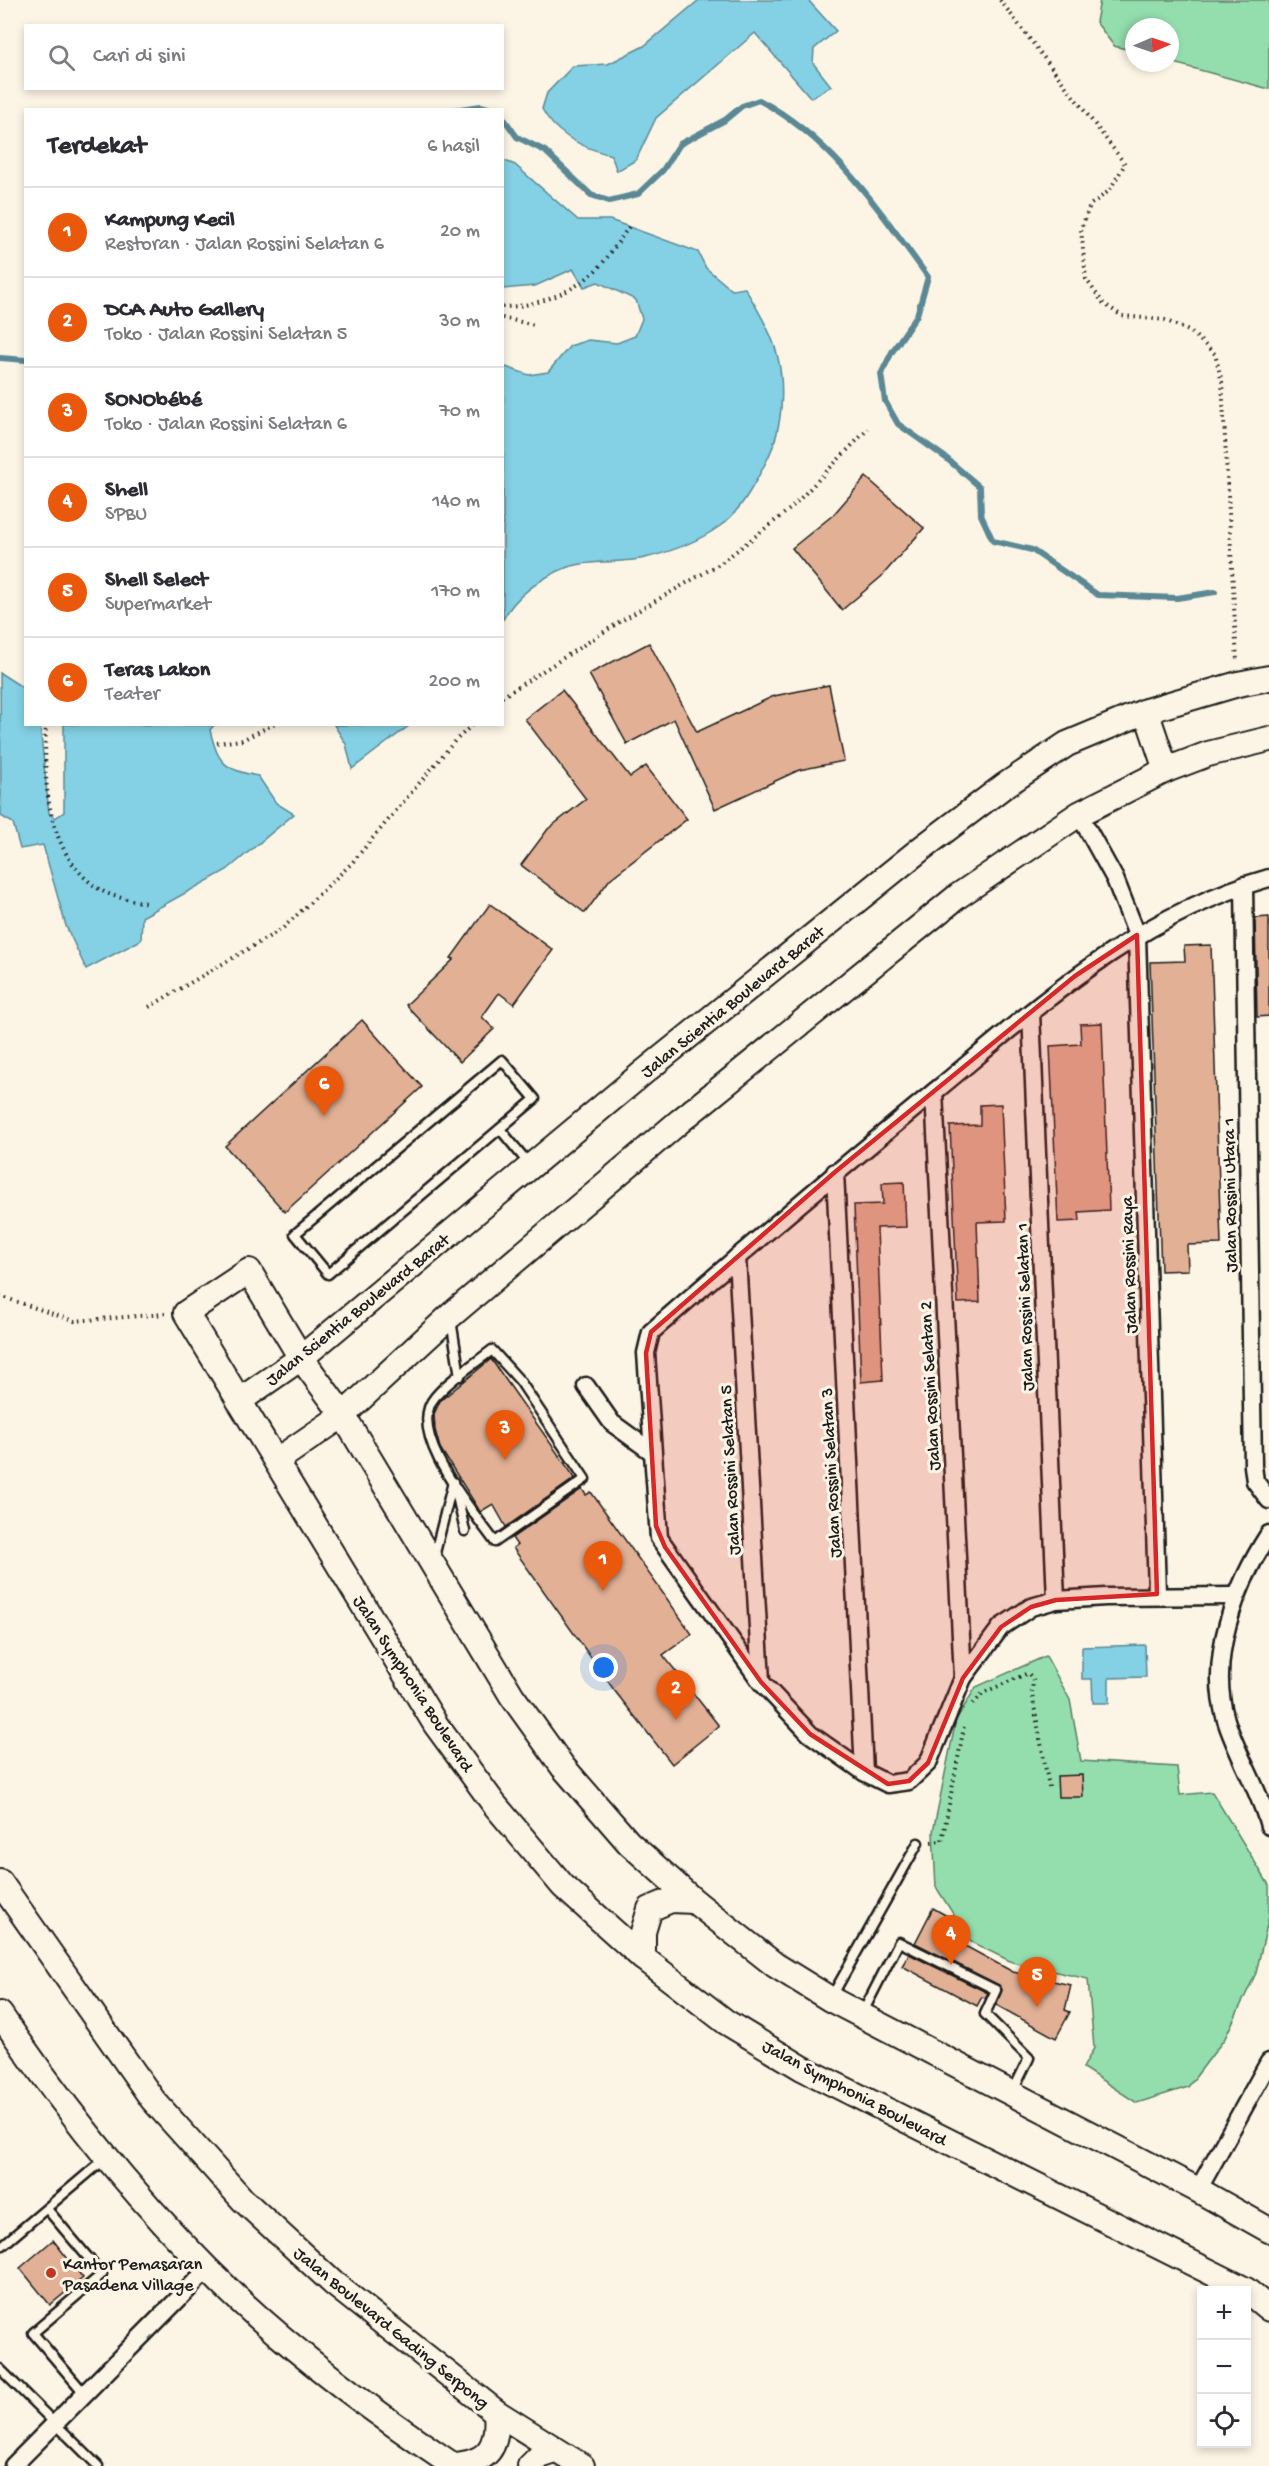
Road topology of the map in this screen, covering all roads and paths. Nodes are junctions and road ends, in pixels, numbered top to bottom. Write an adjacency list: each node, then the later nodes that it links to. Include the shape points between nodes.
1 (1000, 0): 8 (path, via 1125,164 1109,191 1090,205 1082,229 1086,279 1103,303 1122,316 1165,320 1191,332 1215,354 1222,382)
2 (630, 225): 3 (path, via 599,267 575,286 547,300)
3 (504, 307)
4 (504, 318): 5 (path)
5 (535, 325)
6 (868, 429): 9 (path, via 790,509 721,563)
7 (1269, 678): 8 (street, Jalan Scientia Boulevard Barat)
8 (1238, 684): 10 (street, Jalan Scientia Boulevard Barat)
9 (504, 696)
10 (1146, 711): 16 (street); 26 (street, Jalan Scientia Boulevard Barat, via 1067,744 1004,786 922,848)
11 (46, 726): 20 (path, via 50,816 61,845 79,873 100,890)
12 (270, 726): 15 (path, via 242,740)
13 (471, 726): 22 (path, via 351,864 282,929)
14 (1269, 739): 16 (street, via 1208,754)
15 (217, 743)
16 (1166, 770): 17 (street)
17 (1079, 814): 21 (street, Jalan Rossini Raya, via 1115,879); 31 (street, via 958,896 680,1121)
18 (1269, 878): 19 (street)
19 (1244, 885): 21 (street, via 1191,905); 40 (street, Jalan Rossini Utara 1, via 1253,1466 1255,1481)
20 (148, 903)
21 (1137, 935): 23 (street, via 1075,976); 44 (street, Jalan Rossini Raya)
22 (149, 1006)
23 (1031, 1012): 24 (street); 46 (street, Jalan Rossini Selatan 1)
24 (934, 1092): 27 (street); 47 (street, Jalan Rossini Selatan 2)
25 (500, 1129): 25 (lane, via 328,1274 295,1234 502,1060 535,1099); 26 (lane)
26 (532, 1166): 32 (street, Jalan Scientia Boulevard Barat)
27 (835, 1172): 28 (street); 51 (street, Jalan Rossini Selatan 3)
28 (736, 1257): 37 (street, via 651,1332 646,1353); 48 (street, Jalan Rossini Selatan 5)
29 (0, 1296): 30 (path, via 74,1321)
30 (186, 1313): 32 (street, via 249,1271); 35 (street, Jalan Symphonia Boulevard)
31 (450, 1316): 33 (lane); 36 (street)
32 (301, 1358): 35 (street, Jalan Scientia Boulevard Barat); 36 (street)
33 (459, 1376): 39 (lane, via 434,1398 426,1413 426,1429 434,1452); 39 (lane, via 492,1350 520,1381 585,1479 495,1542)
34 (586, 1386): 37 (street, via 612,1423)
35 (240, 1401): 38 (street, Jalan Symphonia Boulevard)
36 (344, 1415): 38 (street); 43 (street)
37 (652, 1452): 48 (street, via 658,1538)
38 (276, 1461): 57 (street, Jalan Symphonia Boulevard, via 436,1725 494,1804 563,1886)
39 (453, 1482): 41 (lane); 43 (lane)
40 (1269, 1500)
41 (465, 1531)
42 (1269, 1534): 45 (street)
43 (432, 1562): 56 (street, via 513,1696 563,1767 629,1843)
44 (1157, 1594): 45 (street); 46 (street)
45 (1235, 1596): 53 (street, via 1222,1668 1226,1719)
46 (1056, 1600): 47 (street, via 1031,1607 1001,1627)
47 (963, 1678): 51 (street, via 928,1763 919,1774 909,1781 888,1784)
48 (761, 1682): 51 (street, via 810,1734)
49 (968, 1709): 52 (path, via 984,1693 1028,1673 1033,1679 1032,1694)
50 (966, 1720): 54 (path, via 942,1841)
51 (864, 1772)
52 (1050, 1787)
53 (1268, 1821)
54 (918, 1843): 58 (lane)
55 (2, 1889): 72 (street, Jalan Boulevard Gading Serpong, via 153,2100 243,2200 333,2283)
56 (694, 1901): 57 (street, via 671,1900 650,1909 643,1932); 58 (street, via 775,1965)
57 (643, 1958): 69 (street, Jalan Symphonia Boulevard, via 726,2022 802,2068 1246,2290)
58 (830, 2000): 60 (street)
59 (0, 2014): 63 (street)
60 (861, 2015): 62 (street); 62 (lane, via 899,1942 996,1990 985,2014 1029,2058)
61 (1269, 2062): 64 (street)
62 (1012, 2094): 64 (street)
63 (108, 2156): 65 (lane); 68 (street)
64 (1198, 2190): 66 (street)
65 (47, 2209): 67 (lane); 71 (lane, via 102,2274 33,2333)
66 (1269, 2230)
67 (3, 2246)
68 (208, 2269): 71 (street); 77 (street, via 341,2385)
69 (1269, 2308)
70 (0, 2369): 73 (lane)
71 (85, 2394): 73 (street)
72 (496, 2412): 74 (street, Jalan Boulevard Gading Serpong); 77 (street, via 497,2430 483,2458)
73 (54, 2424): 75 (street); 76 (lane)
74 (555, 2451): 78 (street, via 540,2456); 79 (street, Jalan Boulevard Gading Serpong)
75 (13, 2466)
76 (98, 2466)
77 (453, 2466)
78 (530, 2466)
79 (582, 2466)

